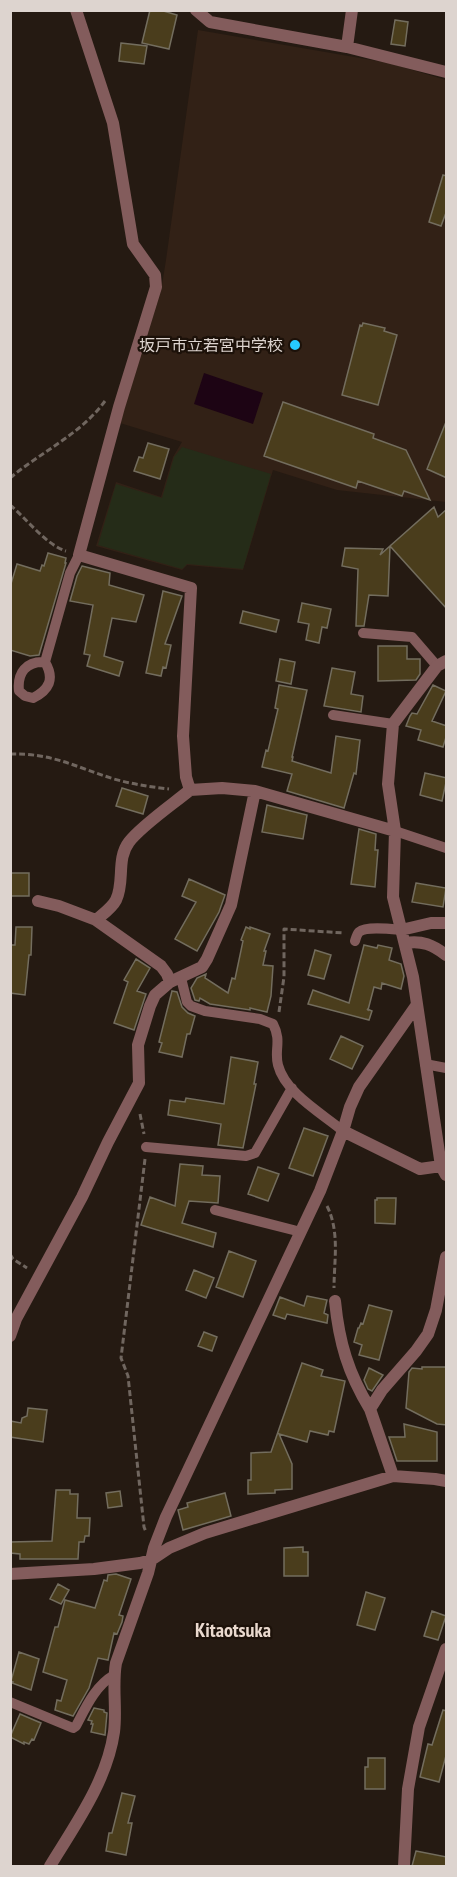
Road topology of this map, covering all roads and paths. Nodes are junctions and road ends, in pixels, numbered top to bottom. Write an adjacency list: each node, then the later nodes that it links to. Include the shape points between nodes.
1 (76, 10): 9 (street, via 113,123 133,243 155,275 156,287)
2 (352, 10): 4 (street)
3 (196, 11): 4 (street, via 210,22)
4 (347, 47): 5 (street)
5 (447, 72)
6 (109, 396): 7 (path, via 89,419)
7 (10, 477)
8 (10, 504): 9 (path, via 46,538)
9 (78, 555): 11 (lane); 16 (street, via 191,588 183,736)
10 (363, 633): 12 (lane, via 412,637)
11 (45, 662)
12 (442, 664): 14 (street)
13 (333, 715): 14 (lane)
14 (393, 724): 18 (street, via 388,784)
15 (10, 754): 16 (path, via 55,757 154,788)
16 (189, 787): 17 (street); 21 (street, via 129,842 121,864 117,899)
17 (255, 791): 18 (street); 27 (street, via 231,905 202,967)
18 (394, 831): 19 (lane); 23 (street, via 393,897)
19 (447, 848)
20 (38, 902): 21 (street)
21 (96, 920): 27 (street)
22 (447, 923): 23 (street)
23 (400, 930): 24 (lane, via 361,930); 25 (street)
24 (356, 937): 29 (path, via 284,929 284,977)
25 (405, 943): 26 (street, via 427,943); 28 (street)
26 (447, 955)
27 (176, 980): 29 (lane, via 191,1006); 33 (street, via 154,995 138,1045)
28 (416, 1006): 30 (street); 34 (street, via 359,1087)
29 (273, 1024): 32 (lane, via 279,1067)
30 (425, 1064): 31 (lane); 36 (street)
31 (447, 1068)
32 (292, 1088): 34 (lane); 35 (lane, via 255,1153 246,1156)
33 (136, 1089): 35 (path); 42 (street)
34 (343, 1131): 36 (street, via 420,1169); 37 (street)
35 (146, 1147): 48 (path, via 121,1358 128,1376 144,1527)
36 (444, 1171)
37 (320, 1191): 39 (street); 43 (path, via 331,1213 336,1241)
38 (215, 1210): 39 (lane)
39 (301, 1232): 48 (street)
40 (10, 1254): 42 (path)
41 (447, 1257): 45 (street, via 428,1334)
42 (40, 1274): 44 (street)
43 (335, 1301): 45 (street, via 345,1359)
44 (10, 1336)
45 (370, 1409): 46 (street)
46 (393, 1476): 47 (street); 48 (street, via 205,1533)
47 (447, 1481)
48 (152, 1554): 49 (street, via 94,1569); 51 (street)
49 (10, 1574)
50 (447, 1649): 54 (street, via 419,1727 408,1789)
51 (114, 1675): 52 (lane, via 90,1699 73,1728); 53 (street, via 114,1731 108,1760)
52 (10, 1702)
53 (51, 1866)
54 (404, 1866)

